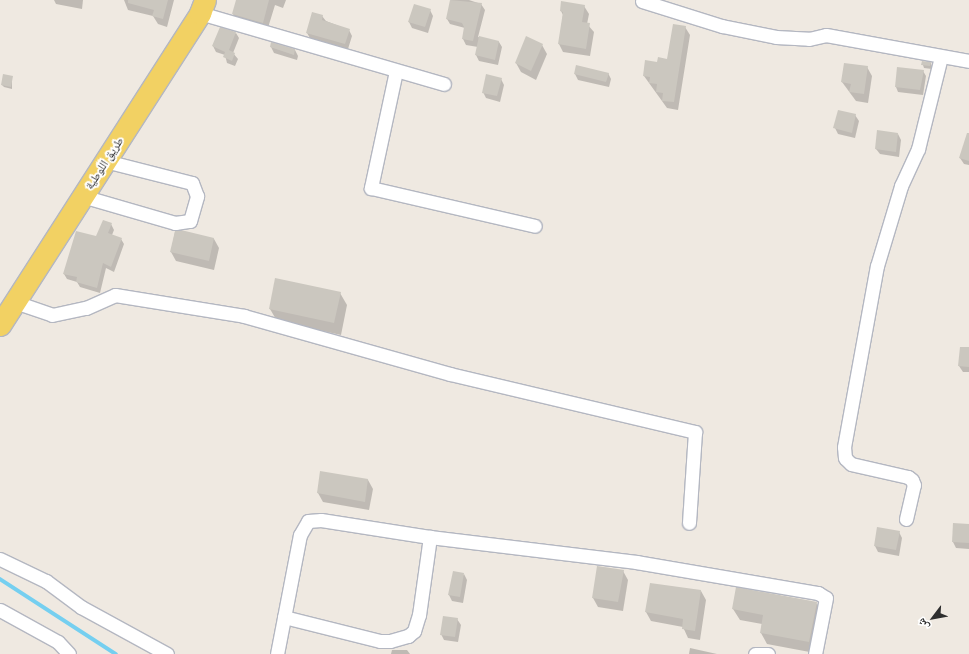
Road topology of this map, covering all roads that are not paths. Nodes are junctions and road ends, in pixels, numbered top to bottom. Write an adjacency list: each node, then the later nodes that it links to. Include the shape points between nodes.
1 (642, 1): 3 (street, via 722,26 768,35 808,39 826,34)
2 (203, 6): 5 (street); 7 (main road, طريق اللوطية)
3 (941, 57): 4 (street); 12 (street, via 918,149 901,186 877,266 844,447 845,458 851,464 912,480 914,486)
4 (969, 61)
5 (396, 70): 6 (street); 9 (street, via 371,188)
6 (444, 84)
7 (105, 161): 8 (main road, طريق اللوطية); 8 (street, via 192,183 197,196 190,222 175,223)
8 (82, 196): 10 (main road, طريق اللوطية)
9 (535, 226)
10 (15, 302): 11 (main road, طريق اللوطية); 13 (street, via 52,315 86,308 115,295 244,316 450,374 695,432)
11 (0, 325)
12 (906, 518)
13 (689, 523)
14 (430, 537): 17 (street, via 342,522 308,521 300,535); 17 (street, via 419,615 414,631 408,636 380,641); 23 (street, via 636,562 818,593 826,598)
15 (0, 559): 19 (street, via 46,581 81,607)
16 (0, 610): 18 (street, via 58,642)
17 (284, 617): 20 (street)
18 (70, 654)
19 (167, 654)
20 (277, 654)
21 (754, 654): 22 (street)
22 (768, 654)
23 (815, 654)

